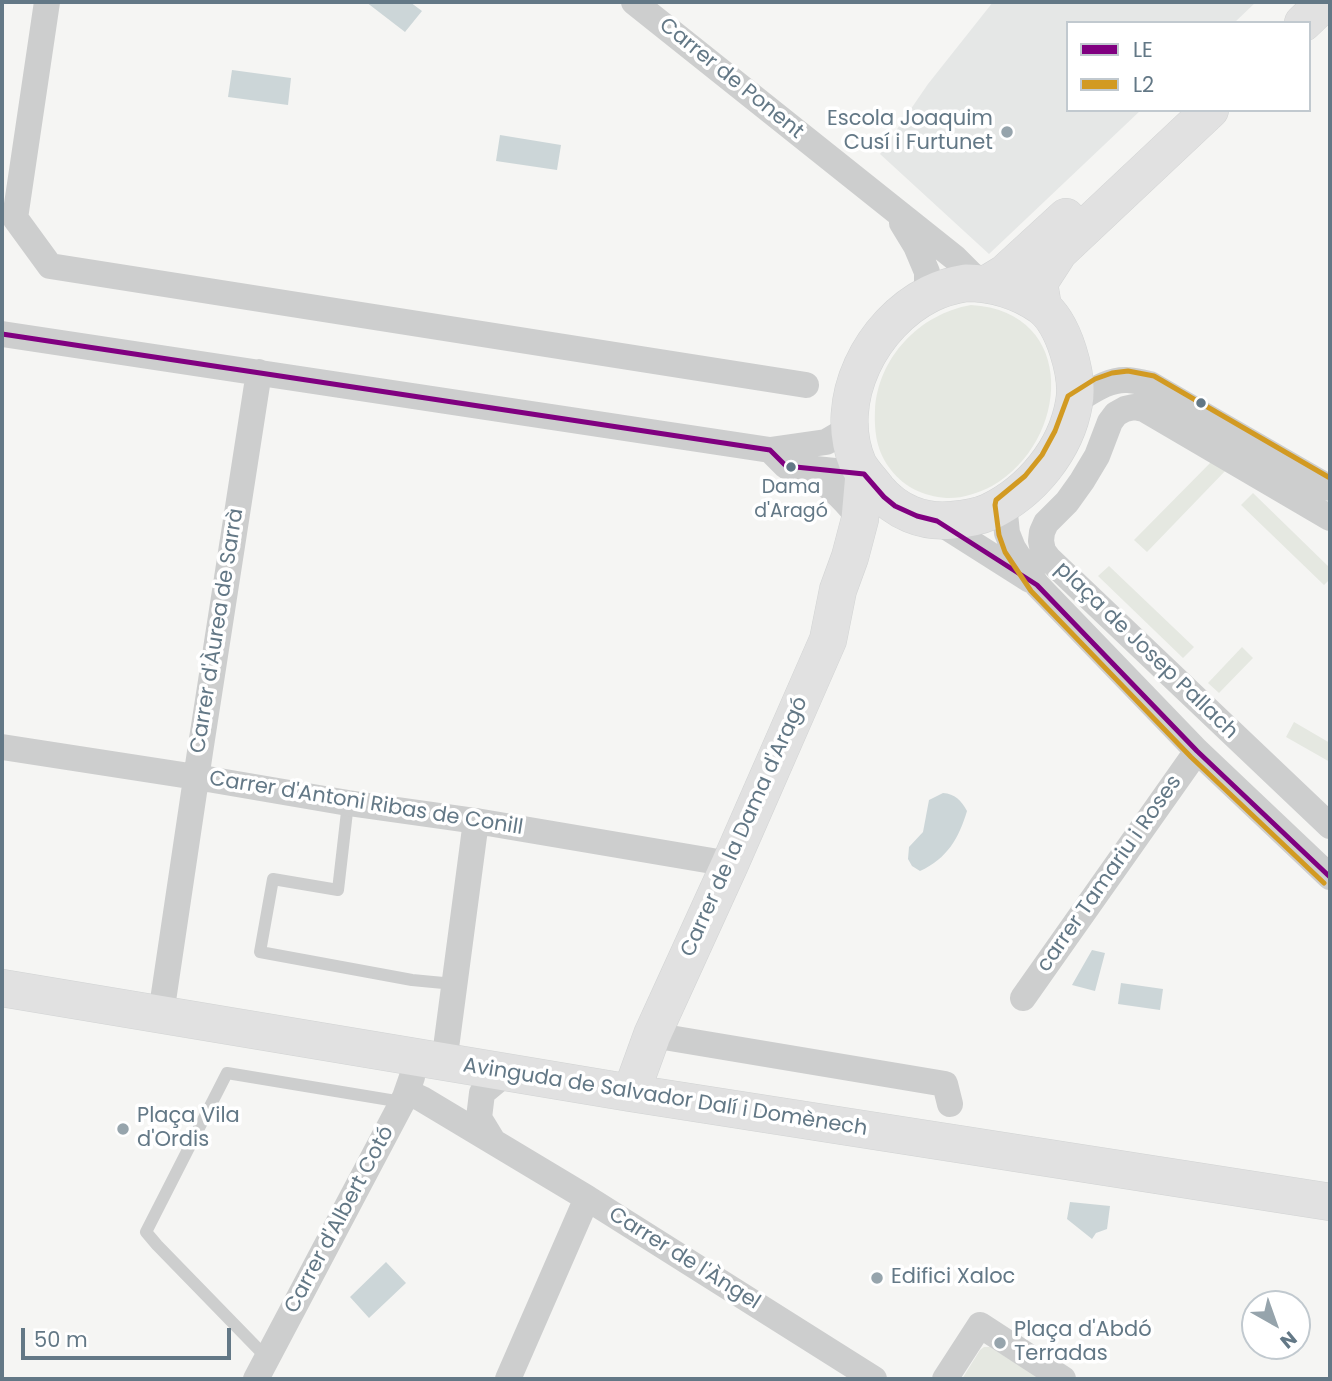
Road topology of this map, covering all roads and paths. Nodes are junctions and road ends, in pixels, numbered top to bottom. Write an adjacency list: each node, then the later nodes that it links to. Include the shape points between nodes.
1 (47, 2): 15 (street, via 15,218 50,266)
2 (634, 2): 9 (street, Carrer de Ponent)
3 (1298, 2): 5 (street)
4 (1325, 2): 6 (street)
5 (1278, 21)
6 (1305, 21)
7 (1181, 112): 10 (street, via 1004,273)
8 (1208, 112): 12 (street, via 1059,252 1040,283)
9 (894, 210): 10 (street, Carrer de Ponent); 11 (street, Carrer de Ponent, via 927,272)
10 (984, 284): 11 (street, via 966,283); 12 (street, via 1012,291)
11 (927, 295): 17 (street, via 892,321 875,342 857,379)
12 (1043, 307): 16 (street, via 1073,365)
13 (2, 333): 14 (street)
14 (259, 372): 18 (street); 29 (street, Carrer d'Àurea de Sarrà)
15 (806, 384)
16 (1074, 402): 20 (street, via 1114,382 1150,384); 21 (street, via 1054,454 1026,488)
17 (850, 428): 18 (street, via 826,442); 19 (street)
18 (778, 458): 19 (street); 23 (street, via 828,485)
19 (864, 474): 23 (street, Carrer de la Dama d'Aragó); 24 (street, via 895,506)
20 (1330, 488)
21 (1004, 504): 24 (street, via 964,519); 26 (street, via 1013,548)
22 (1330, 518): 32 (street, plaça de Josep Pallach, via 1134,407 1116,414 1110,422 1097,456 1068,502 1046,523 1041,541 1049,558)
23 (860, 519): 25 (street, Carrer de la Dama d'Aragó)
24 (930, 519): 25 (street, via 888,526); 26 (street)
25 (850, 557): 33 (street, Carrer de la Dama d'Aragó, via 828,640)
26 (1037, 585): 28 (street)
27 (2, 747): 29 (street, Carrer d'Antoni Ribas de Conill)
28 (1197, 751): 34 (street); 37 (street, carrer Tamariu i Roses)
29 (196, 777): 30 (street, Carrer d'Antoni Ribas de Conill); 38 (street, Carrer d'Àurea de Sarrà)
30 (348, 803): 31 (street, Carrer d'Antoni Ribas de Conill); 35 (lane, via 338,890 273,879 260,952)
31 (476, 821): 33 (street, Carrer d'Antoni Ribas de Conill); 35 (street)
32 (1330, 826)
33 (730, 864): 39 (street, Carrer de la Dama d'Aragó)
34 (1330, 877)
35 (454, 984): 41 (street)
36 (2, 988): 38 (street, Avinguda de Salvador Dalí i Domènech)
37 (1023, 998)
38 (161, 1014): 41 (street, Avinguda de Salvador Dalí i Domènech)
39 (652, 1035): 42 (street, Carrer de la Dama d'Aragó); 43 (street, via 945,1084)
40 (506, 1073): 41 (street, Avinguda de Salvador Dalí i Domènech); 42 (street, Avinguda de Salvador Dalí i Domènech); 44 (street, via 482,1093 479,1118)
41 (418, 1079): 44 (street, Carrer de l'Àngel, via 422,1099); 47 (street, Carrer d'Albert Cotó); 47 (lane, via 227,1073 146,1232)
42 (631, 1093): 46 (street, Avinguda de Salvador Dalí i Domènech)
43 (950, 1104)
44 (493, 1141): 45 (street, Carrer de l'Àngel)
45 (587, 1198): 48 (street); 49 (street, Carrer de l'Àngel)
46 (1330, 1202)
47 (262, 1369)
48 (508, 1379)
49 (874, 1379)
50 (944, 1379): 51 (street, via 980,1325)
51 (1063, 1379)

